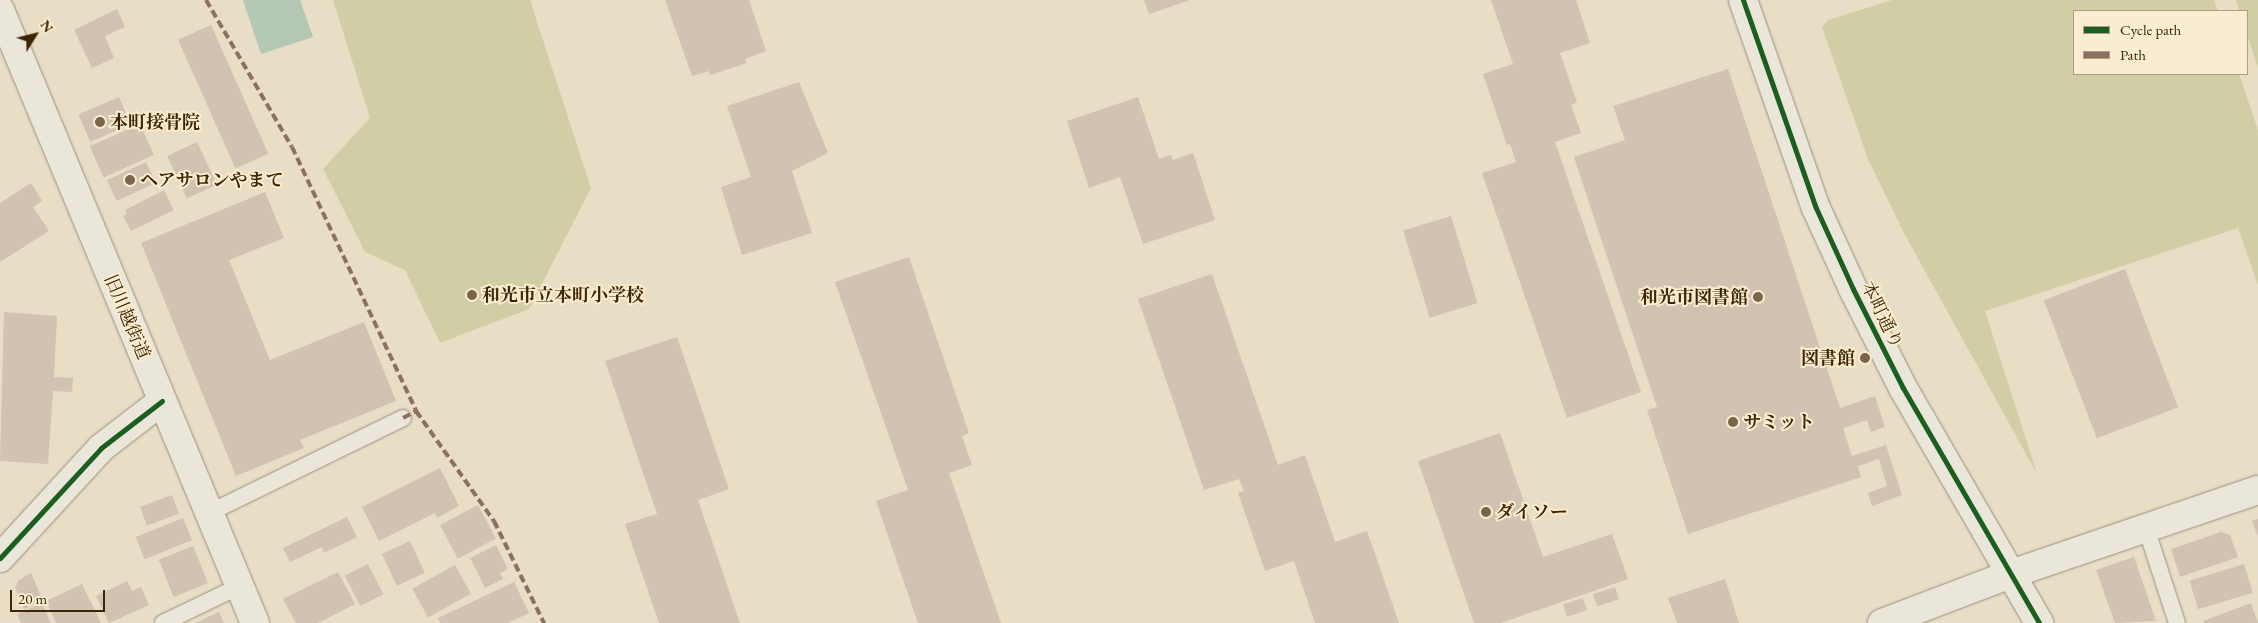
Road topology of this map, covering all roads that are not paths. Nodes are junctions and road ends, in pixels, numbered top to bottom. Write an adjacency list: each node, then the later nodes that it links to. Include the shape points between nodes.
1 (1742, 0): 9 (street, 本町通り, via 1816,208 1853,289 1902,388)
2 (0, 10): 3 (street, 旧川越街道)
3 (162, 401): 6 (street, 旧川越街道); 8 (street, via 101,448)
4 (404, 418): 6 (lane)
5 (2258, 490): 7 (street)
6 (209, 513): 10 (street, 旧川越街道)
7 (2146, 528): 9 (street); 15 (lane)
8 (0, 558)
9 (2011, 574): 13 (street); 14 (street, 本町通り)
10 (240, 586): 11 (lane); 12 (street, 旧川越街道)
11 (163, 623)
12 (255, 623)
13 (1882, 623)
14 (2039, 623)
15 (2177, 623)

